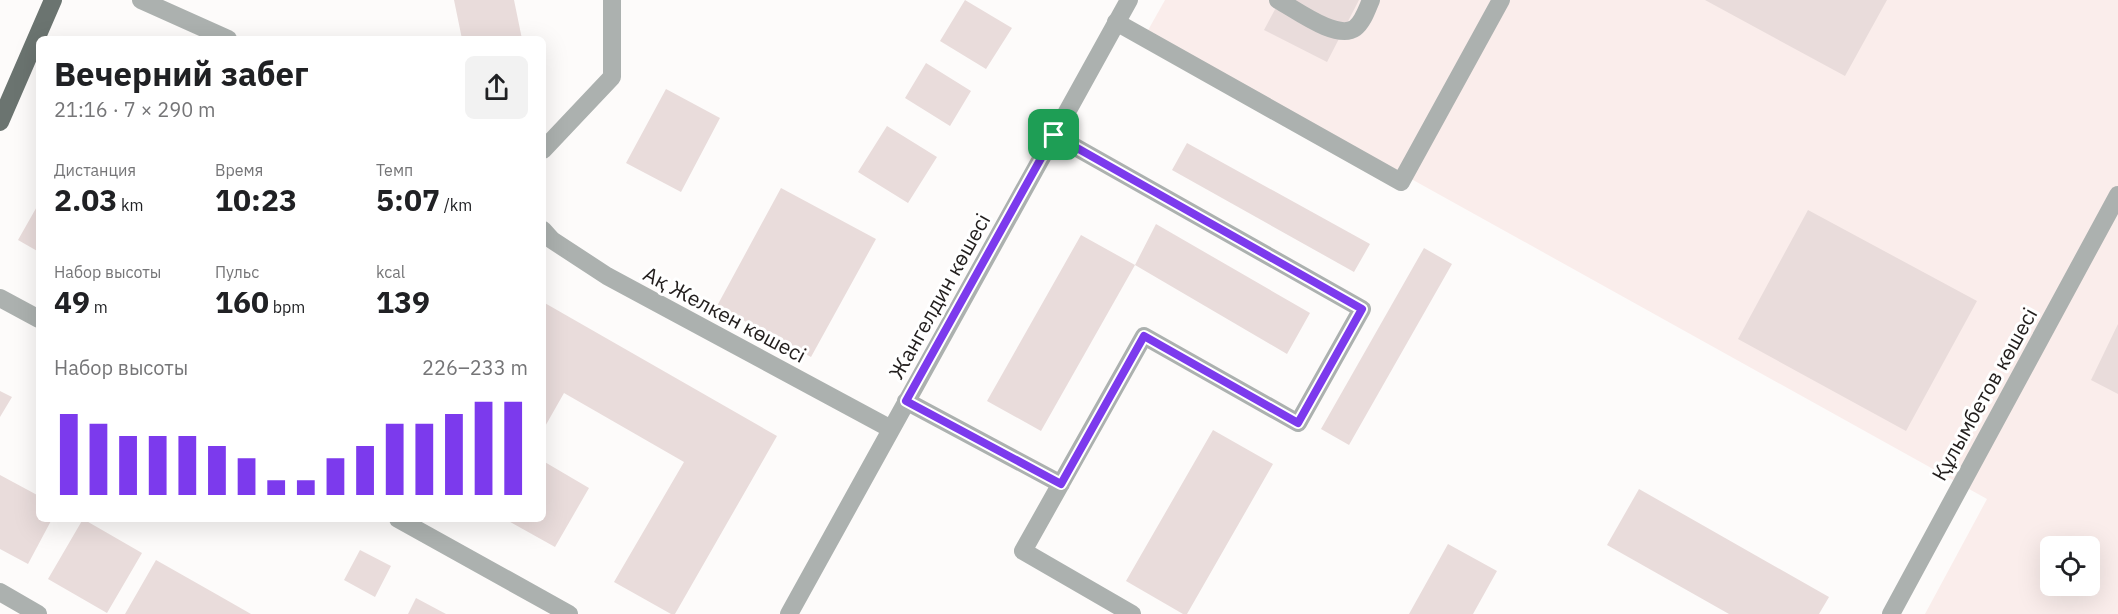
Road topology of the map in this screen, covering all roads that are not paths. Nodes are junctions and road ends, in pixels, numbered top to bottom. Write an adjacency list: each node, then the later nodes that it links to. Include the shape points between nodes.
1 (53, 0): 9 (main road)
2 (141, 0): 10 (street)
3 (612, 0): 14 (street, via 612,77)
4 (1129, 0): 8 (street, Жангелдин көшесі)
5 (1278, 0): 6 (street, via 1331,30 1342,31 1359,24)
6 (1371, 0)
7 (1501, 0): 8 (street, via 1401,182)
8 (1116, 22): 13 (street, Жангелдин көшесі)
9 (37, 36)
10 (221, 36)
11 (36, 39): 12 (main road)
12 (0, 122)
13 (1054, 135): 19 (street, Жангелдин көшесі); 21 (street, via 1362,309 1298,423 1144,336)
14 (546, 147)
15 (2118, 195): 28 (street, Құлымбетов көшесі)
16 (546, 233): 20 (street, Ақ Желкен көшесі, via 607,276)
17 (0, 298): 18 (street)
18 (36, 317)
19 (906, 401): 20 (street, Жангелдин көшесі); 21 (street)
20 (891, 429): 26 (street, Жангелдин көшесі)
21 (1061, 484): 27 (street, via 1023,550)
22 (403, 522): 25 (street)
23 (0, 592): 24 (street)
24 (38, 614)
25 (569, 614)
26 (789, 614)
27 (1132, 614)
28 (1891, 614)

